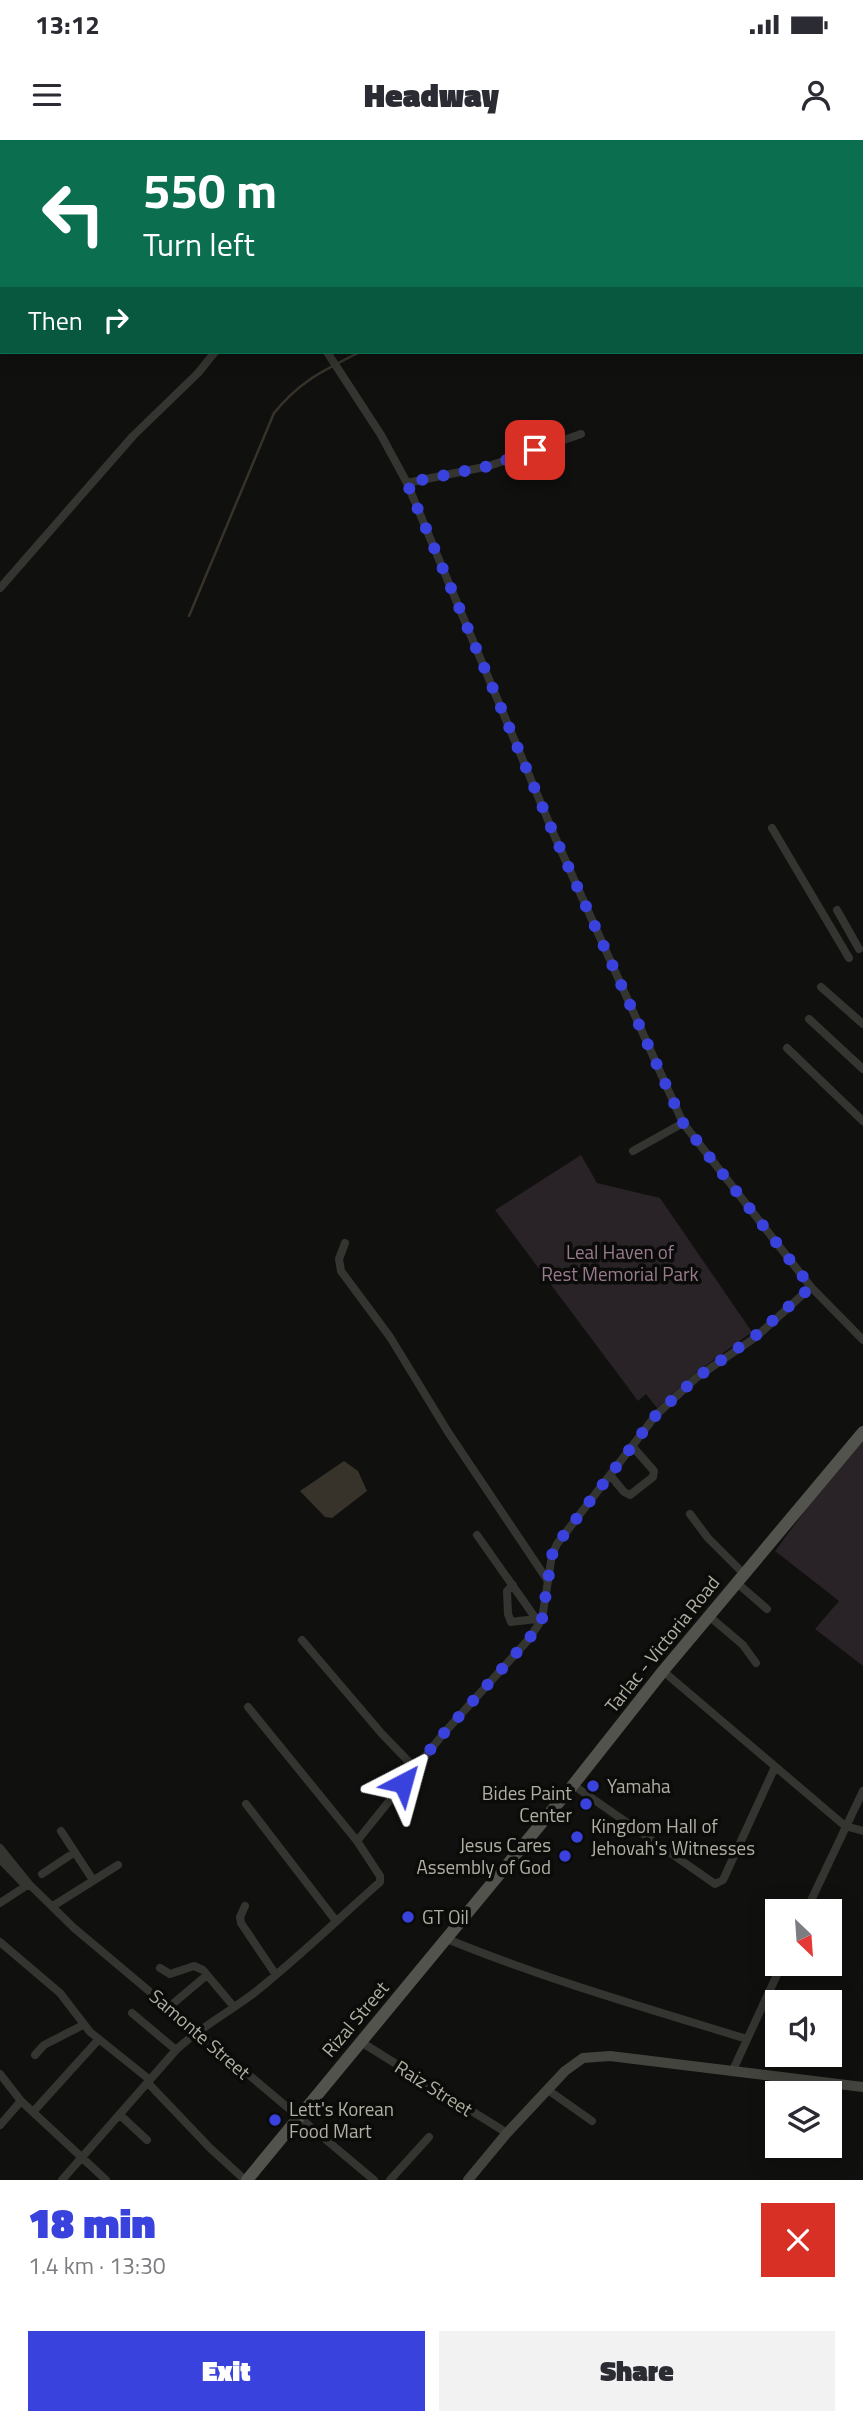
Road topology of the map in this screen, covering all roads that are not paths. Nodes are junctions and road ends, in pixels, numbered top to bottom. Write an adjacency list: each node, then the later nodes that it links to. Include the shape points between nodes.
1 (213, 354): 5 (street, via 133,436)
2 (333, 354): 4 (street)
3 (581, 434): 4 (street, via 489,466)
4 (407, 483): 16 (street, via 560,849)
5 (0, 588)
6 (772, 828): 9 (street)
7 (837, 910): 8 (street)
8 (859, 949)
9 (849, 958)
10 (821, 987): 12 (street)
11 (808, 1019): 14 (street)
12 (863, 1024)
13 (787, 1048): 15 (street)
14 (863, 1069)
15 (861, 1115)
16 (683, 1123): 17 (street); 19 (street)
17 (633, 1152)
18 (345, 1243): 27 (street, via 339,1259 345,1277 390,1337)
19 (811, 1287): 20 (street); 22 (street, via 755,1336 696,1378 656,1415)
20 (863, 1339)
21 (863, 1432): 26 (main road, Tarlac - Victoria Road)
22 (632, 1446): 23 (street); 23 (street, via 654,1471 653,1477 630,1495)
23 (610, 1475): 27 (street, via 557,1544)
24 (690, 1514): 26 (street)
25 (477, 1535): 28 (street)
26 (740, 1578): 29 (street); 30 (main road, Tarlac - Victoria Road)
27 (548, 1581): 31 (street)
28 (513, 1585): 31 (street); 31 (street, via 506,1597 511,1622)
29 (767, 1609)
30 (709, 1616): 33 (street, via 743,1645); 34 (main road, Tarlac - Victoria Road)
31 (537, 1621): 37 (street, via 529,1639)
32 (302, 1640): 37 (street)
33 (756, 1663)
34 (663, 1671): 36 (street); 38 (main road, Tarlac - Victoria Road)
35 (248, 1707): 44 (street)
36 (775, 1767): 38 (street, via 723,1880 715,1884); 41 (street)
37 (415, 1768): 44 (street)
38 (573, 1785): 51 (main road, Tarlac - Victoria Road)
39 (863, 1791): 41 (street)
40 (246, 1804): 57 (street)
41 (845, 1826): 43 (street); 53 (street)
42 (61, 1831): 46 (street)
43 (863, 1831)
44 (357, 1841): 57 (street, via 381,1879)
45 (0, 1848): 52 (street)
46 (75, 1852): 49 (street); 50 (street)
47 (0, 1859): 52 (street)
48 (118, 1865): 50 (street)
49 (42, 1874)
50 (93, 1880): 55 (street)
51 (493, 1882): 58 (main road, Rizal Street)
52 (28, 1885): 54 (street); 55 (street, Samonte Street)
53 (812, 1899)
54 (0, 1903)
55 (53, 1906): 64 (street, Samonte Street)
56 (245, 1906): 62 (street, via 241,1923)
57 (336, 1921): 62 (street)
58 (447, 1938): 70 (street, via 574,1987); 71 (main road, Rizal Street)
59 (0, 1942): 67 (street, via 60,1993)
60 (160, 1968): 61 (street, via 170,1974 194,1966)
61 (207, 1975): 64 (street); 65 (street)
62 (276, 1975): 65 (street)
63 (776, 1976): 70 (street)
64 (169, 2007): 68 (street, Samonte Street)
65 (234, 2007): 68 (street)
66 (132, 2013): 72 (street)
67 (83, 2025): 69 (street); 73 (street)
68 (196, 2031): 72 (street); 82 (street, Samonte Street)
69 (99, 2039): 76 (street); 80 (street)
70 (747, 2039): 74 (street)
71 (361, 2042): 82 (main road, Rizal Street); 85 (street, Raiz Street)
72 (176, 2050): 76 (street)
73 (35, 2055)
74 (732, 2072): 77 (main road); 78 (main road, via 610,2056 583,2058)
75 (0, 2074): 79 (street)
76 (149, 2082): 81 (street); 91 (street, via 209,2148)
77 (863, 2087)
78 (548, 2090): 83 (street); 85 (main road)
79 (22, 2101): 80 (street); 84 (street)
80 (33, 2112): 88 (street)
81 (120, 2115): 87 (street); 88 (street)
82 (298, 2117): 91 (main road, Rizal Street); 92 (street, Samonte Street)
83 (592, 2121)
84 (0, 2125)
85 (506, 2133): 94 (main road)
86 (429, 2137): 93 (street)
87 (147, 2140)
88 (83, 2158): 89 (street); 90 (street)
89 (62, 2180)
90 (106, 2180)
91 (246, 2180)
92 (374, 2180)
93 (390, 2180)
94 (468, 2180)

